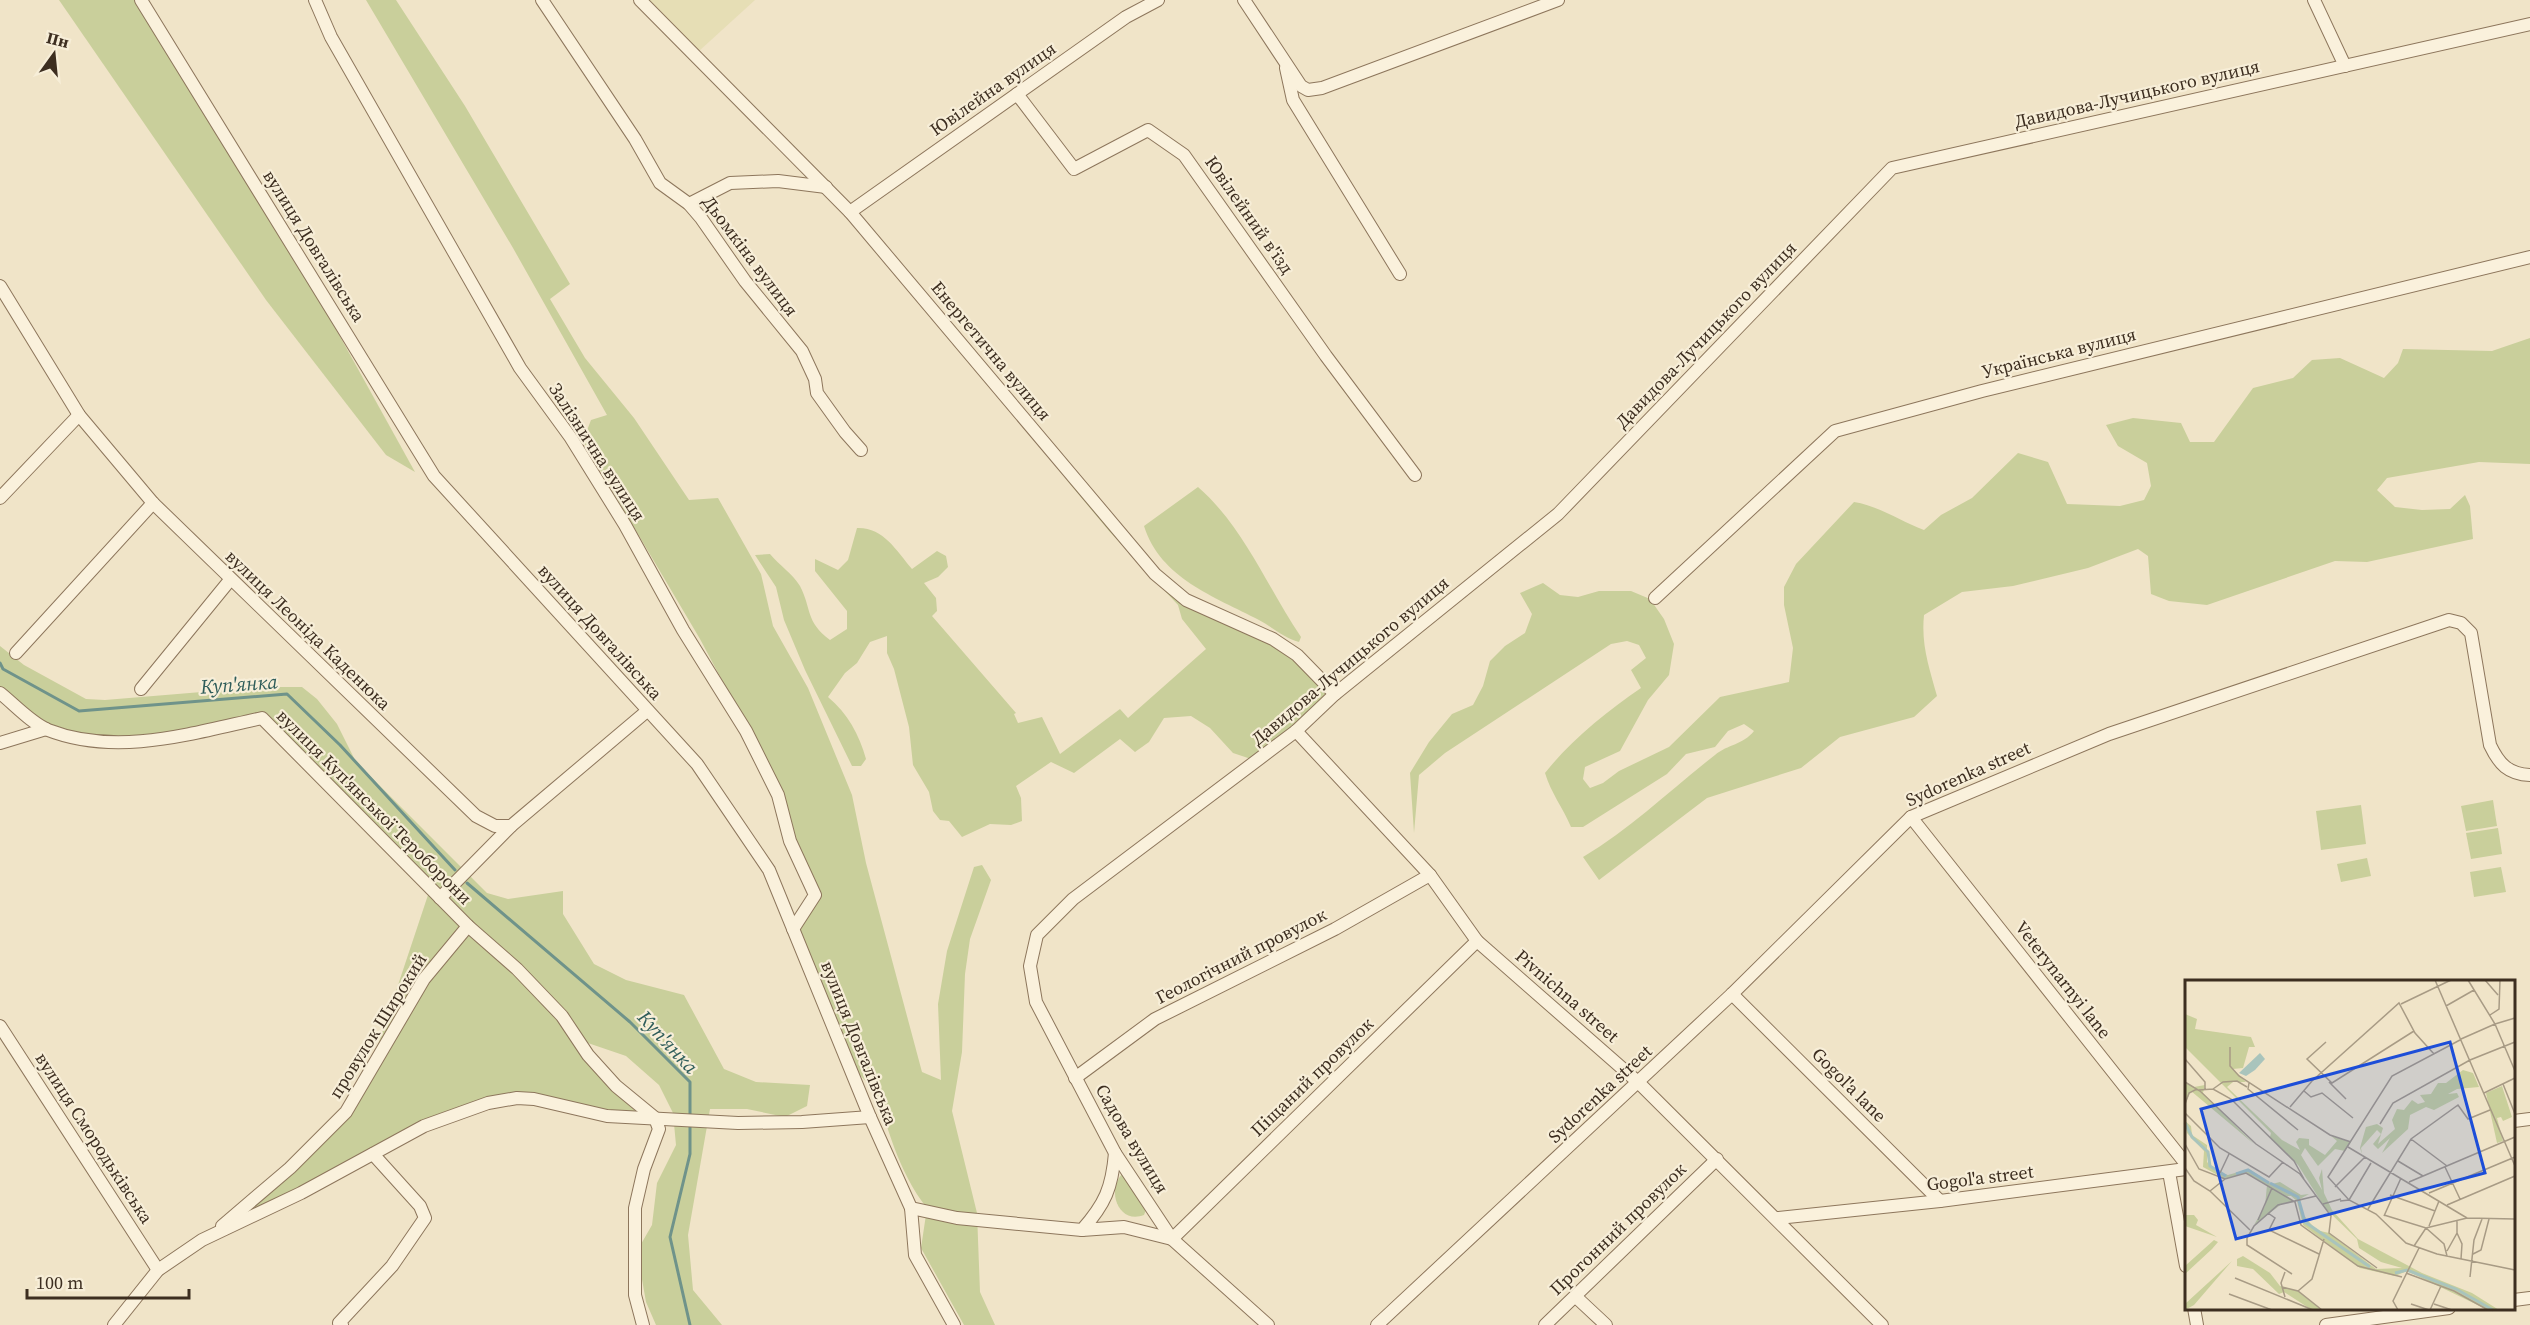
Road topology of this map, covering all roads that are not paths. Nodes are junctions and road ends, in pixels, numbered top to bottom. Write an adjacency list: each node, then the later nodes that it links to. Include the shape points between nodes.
1 (141, 0): 30 (street, вулиця Довгалівська, via 435,476)
2 (315, 0): 40 (street, Залізнична вулиця, via 331,37 520,369 571,438 746,730 778,795 790,842 815,895)
3 (542, 0): 14 (street, Дьомкіна вулиця, via 660,183)
4 (640, 0): 13 (street, Енергетична вулиця)
5 (1158, 0): 12 (street, Ювілейна вулиця, via 1126,17)
6 (1244, 0): 10 (street)
7 (1558, 0): 10 (street, via 1322,88 1308,90 1301,86)
8 (2314, 0): 11 (street)
9 (2530, 24): 11 (street, Давидова-Лучицького вулиця)
10 (1284, 61): 17 (street, via 1293,100)
11 (2346, 66): 29 (street, Давидова-Лучицького вулиця, via 1892,168 1558,514)
12 (1017, 94): 15 (street, Ювілейна вулиця); 21 (street, Ювілейний в'їзд, via 1074,169 1148,130 1184,155)
13 (826, 188): 14 (street, via 778,181 730,183); 15 (street, Енергетична вулиця)
14 (689, 204): 20 (street, Дьомкіна вулиця, via 802,351 817,393)
15 (850, 212): 29 (street, Енергетична вулиця, via 1155,574 1186,600 1273,639 1297,655)
16 (2530, 257): 25 (street, Українська вулиця, via 1982,391 1835,432)
17 (1400, 274)
18 (0, 286): 19 (street, вулиця Леоніда Каденюка)
19 (79, 415): 22 (street); 23 (street, вулиця Леоніда Каденюка)
20 (861, 450)
21 (1415, 475)
22 (0, 498)
23 (153, 503): 24 (street, вулиця Леоніда Каденюка); 26 (street)
24 (230, 580): 27 (street); 36 (street, вулиця Леоніда Каденюка, via 476,816 495,826)
25 (1655, 598)
26 (16, 653)
27 (141, 688)
28 (0, 693): 31 (street, вулиця Куп'янської Тероборони)
29 (1335, 694): 32 (street, Давидова-Лучицького вулиця)
30 (646, 711): 36 (street); 40 (street, вулиця Довгалівська, via 698,764 769,870)
31 (46, 729): 33 (street); 38 (street, вулиця Куп'янської Тероборони, via 81,738 142,743 262,718)
32 (1296, 731): 37 (street, Pivnichna street); 41 (street, Давидова-Лучицького вулиця, via 1073,899)
33 (0, 743)
34 (2530, 775): 35 (street, Sydorenka street, via 2508,771 2490,745 2471,633 2461,623 2449,620 2109,734)
35 (1911, 817): 43 (street, Sydorenka street); 54 (street, Veterynarnyi lane)
36 (511, 826): 38 (street)
37 (1430, 875): 42 (street, Pivnichna street); 45 (street, Геологічний провулок, via 1335,929 1155,1019)
38 (440, 898): 39 (street, вулиця Куп'янської Тероборони)
39 (468, 926): 48 (street, вулиця Куп'янської Тероборони, via 562,1016 588,1055 616,1086); 61 (street, провулок Широкий, via 424,979 346,1112 290,1168)
40 (793, 929): 47 (street, вулиця Довгалівська)
41 (1037, 935): 45 (street, Садова вулиця, via 1030,966 1036,1002)
42 (1477, 941): 46 (street, Pivnichna street); 62 (street, Піщаний провулок)
43 (1732, 994): 46 (street, Sydorenka street); 57 (street, Gogol'a lane)
44 (0, 1026): 64 (street, вулиця Смородьківська)
45 (1075, 1078): 51 (street, Садова вулиця)
46 (1639, 1083): 53 (street, Pivnichna street); 75 (street, Sydorenka street)
47 (870, 1117): 48 (street, via 802,1122); 58 (street, вулиця Довгалівська)
48 (655, 1118): 52 (street, via 592,1114 553,1101 517,1098 451,1114); 72 (street, via 659,1130 635,1208 635,1295)
49 (2530, 1119): 50 (street)
50 (2515, 1121)
51 (1115, 1153): 60 (street, via 1105,1199); 62 (street, Садова вулиця)
52 (373, 1154): 61 (street); 71 (street, via 420,1206 425,1218 392,1266 339,1323)
53 (1717, 1159): 59 (street, Pivnichna street); 65 (street, Прогонний провулок)
54 (2185, 1161)
55 (2185, 1169): 56 (street, Gogol'a street)
56 (2169, 1172): 57 (street, Gogol'a street); 63 (street)
57 (1940, 1201): 59 (street, Gogol'a street)
58 (910, 1208): 60 (street, via 957,1218); 73 (street, вулиця Довгалівська, via 915,1255)
59 (1778, 1218): 78 (street, Pivnichna street)
60 (1082, 1230): 62 (street, via 1124,1227)
61 (208, 1238): 64 (street)
62 (1172, 1239): 74 (street, Садова вулиця)
63 (2185, 1256)
64 (158, 1270): 70 (street)
65 (1576, 1297): 76 (street, Прогонний провулок); 77 (street)
66 (2530, 1298): 67 (street)
67 (2515, 1300)
68 (2194, 1310): 79 (street)
69 (2435, 1310): 80 (street)
70 (114, 1325)
71 (342, 1325)
72 (642, 1325)
73 (954, 1325)
74 (1268, 1325)
75 (1377, 1325)
76 (1545, 1325)
77 (1606, 1325)
78 (1882, 1325)
79 (2198, 1325)
80 (2326, 1325)

